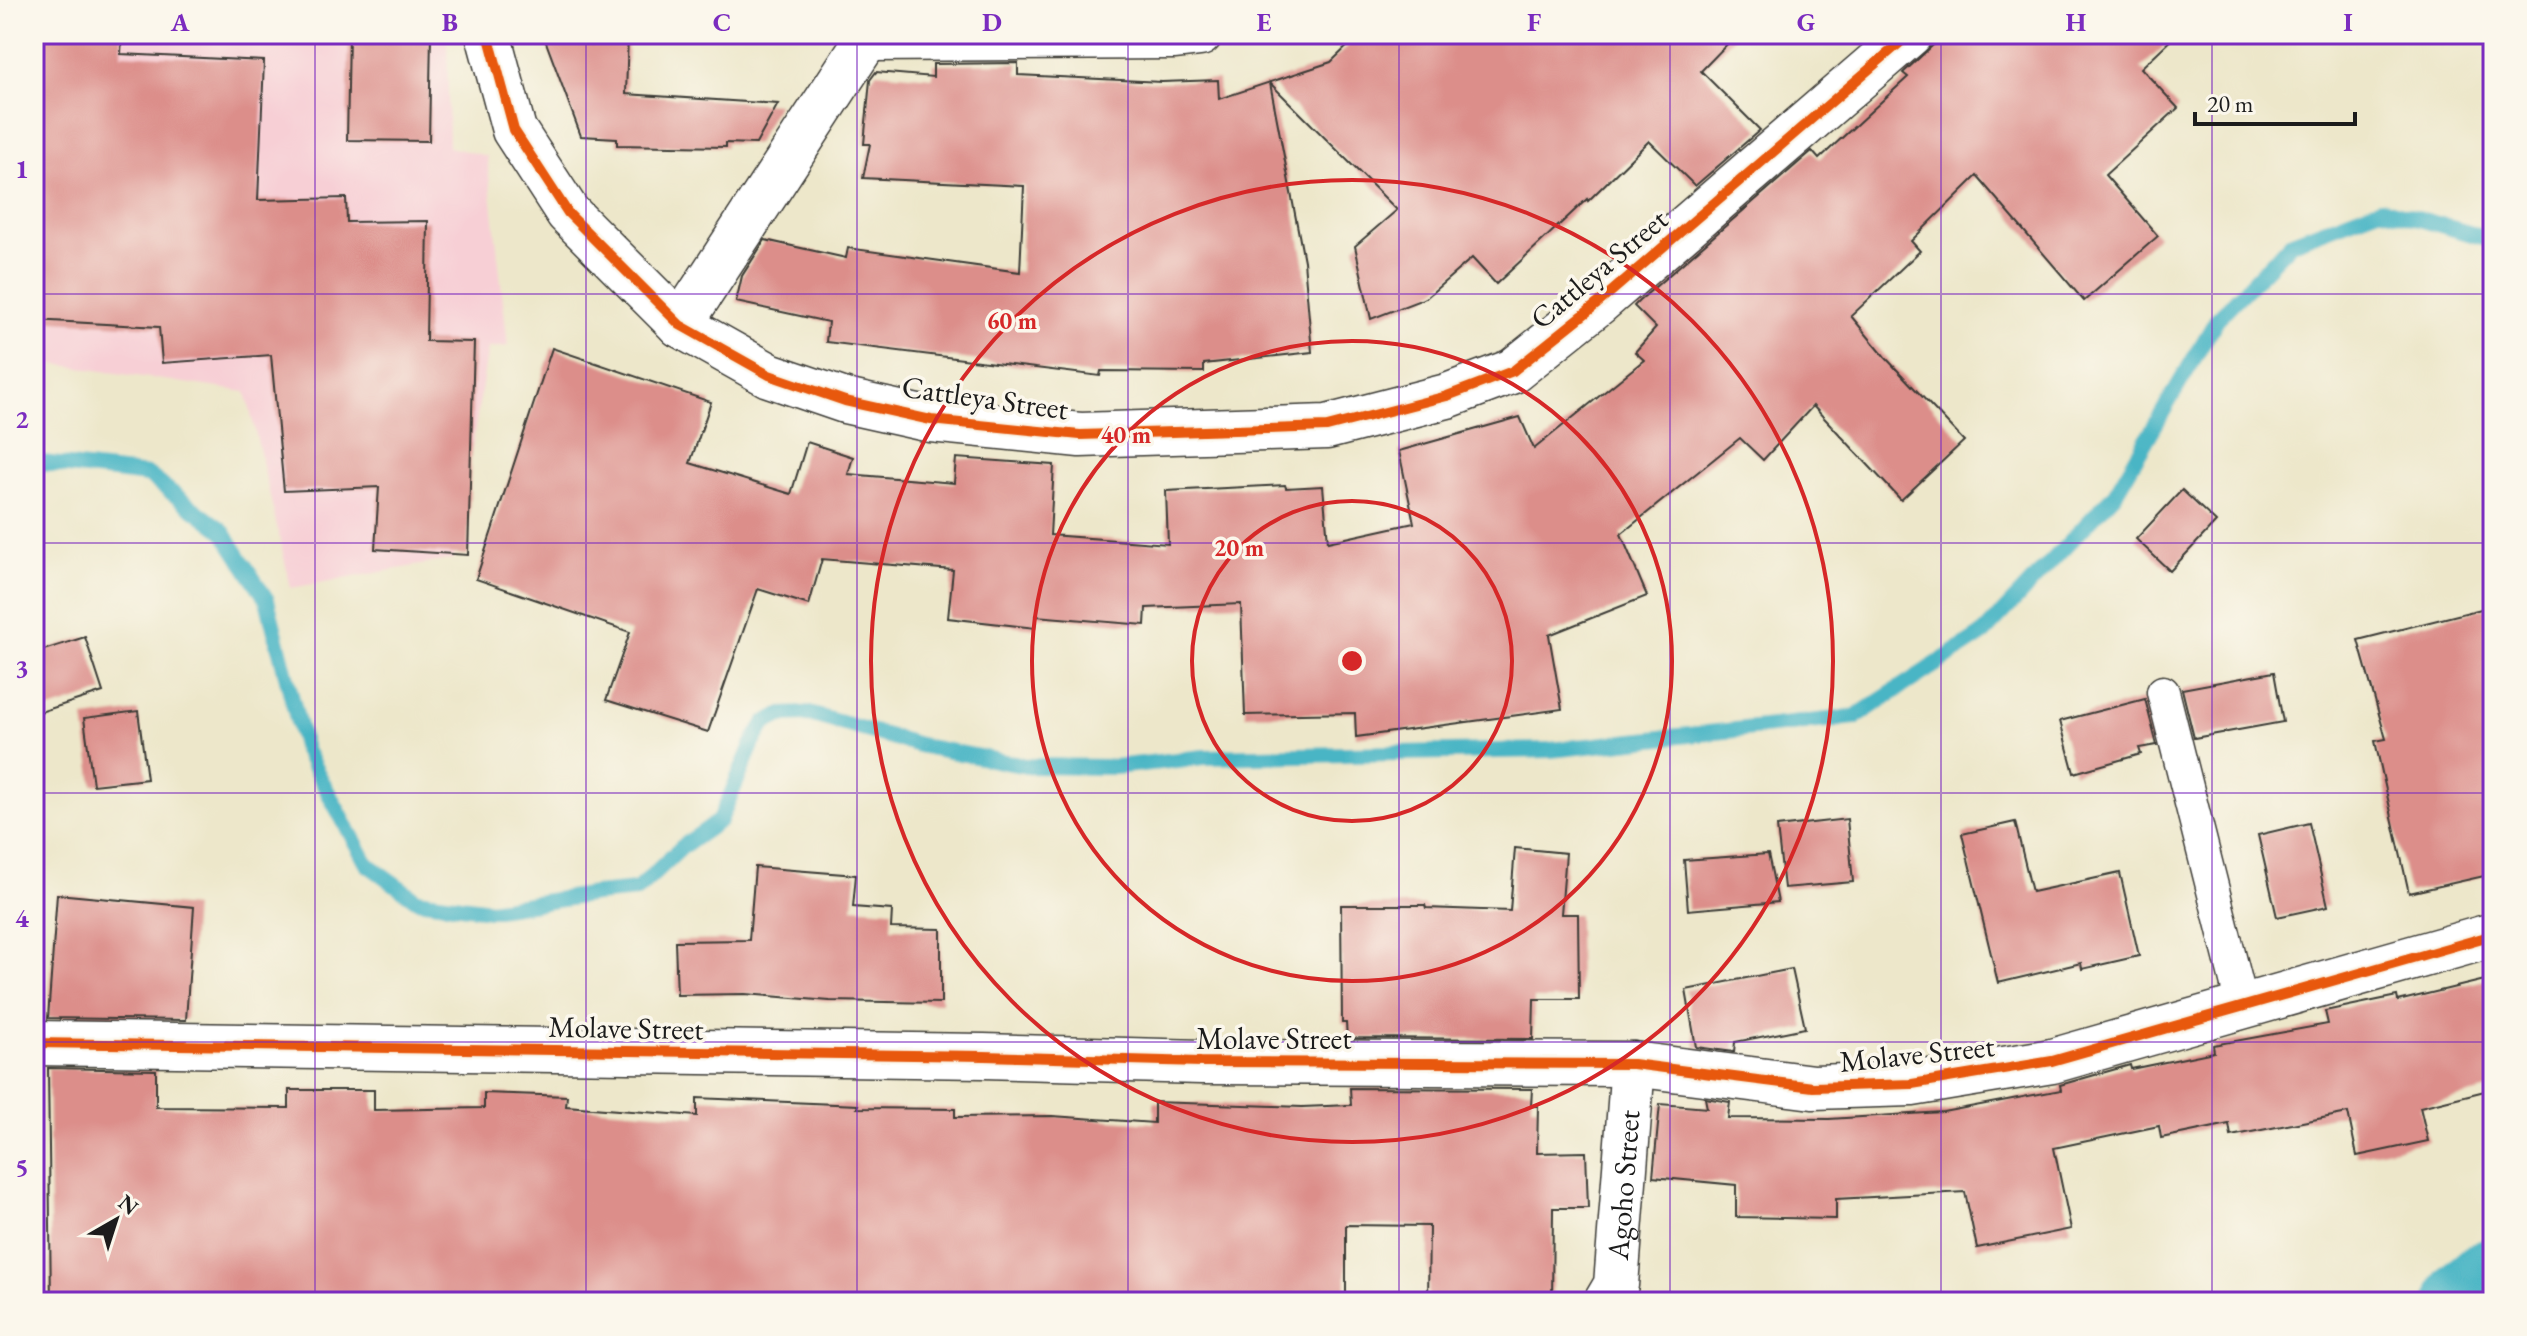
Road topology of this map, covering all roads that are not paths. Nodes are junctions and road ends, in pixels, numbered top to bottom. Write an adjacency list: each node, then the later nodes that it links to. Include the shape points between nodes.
1 (488, 34): 5 (street, Cattleya Street, via 514,130 568,213)
2 (1200, 34): 4 (street, via 1015,40)
3 (1910, 34): 5 (street, Cattleya Street, via 1513,371 1447,396 1327,427 1080,435 931,420 845,401 769,375)
4 (867, 37): 5 (street)
5 (680, 325)
6 (2163, 692): 8 (lane)
7 (2493, 935): 8 (street, Molave Street)
8 (2242, 1005): 10 (street, Molave Street, via 2052,1061 1912,1084 1813,1087)
9 (34, 1043): 10 (street, Molave Street)
10 (1633, 1064): 11 (street, Agoho Street, via 1616,1285)
11 (1606, 1302)

